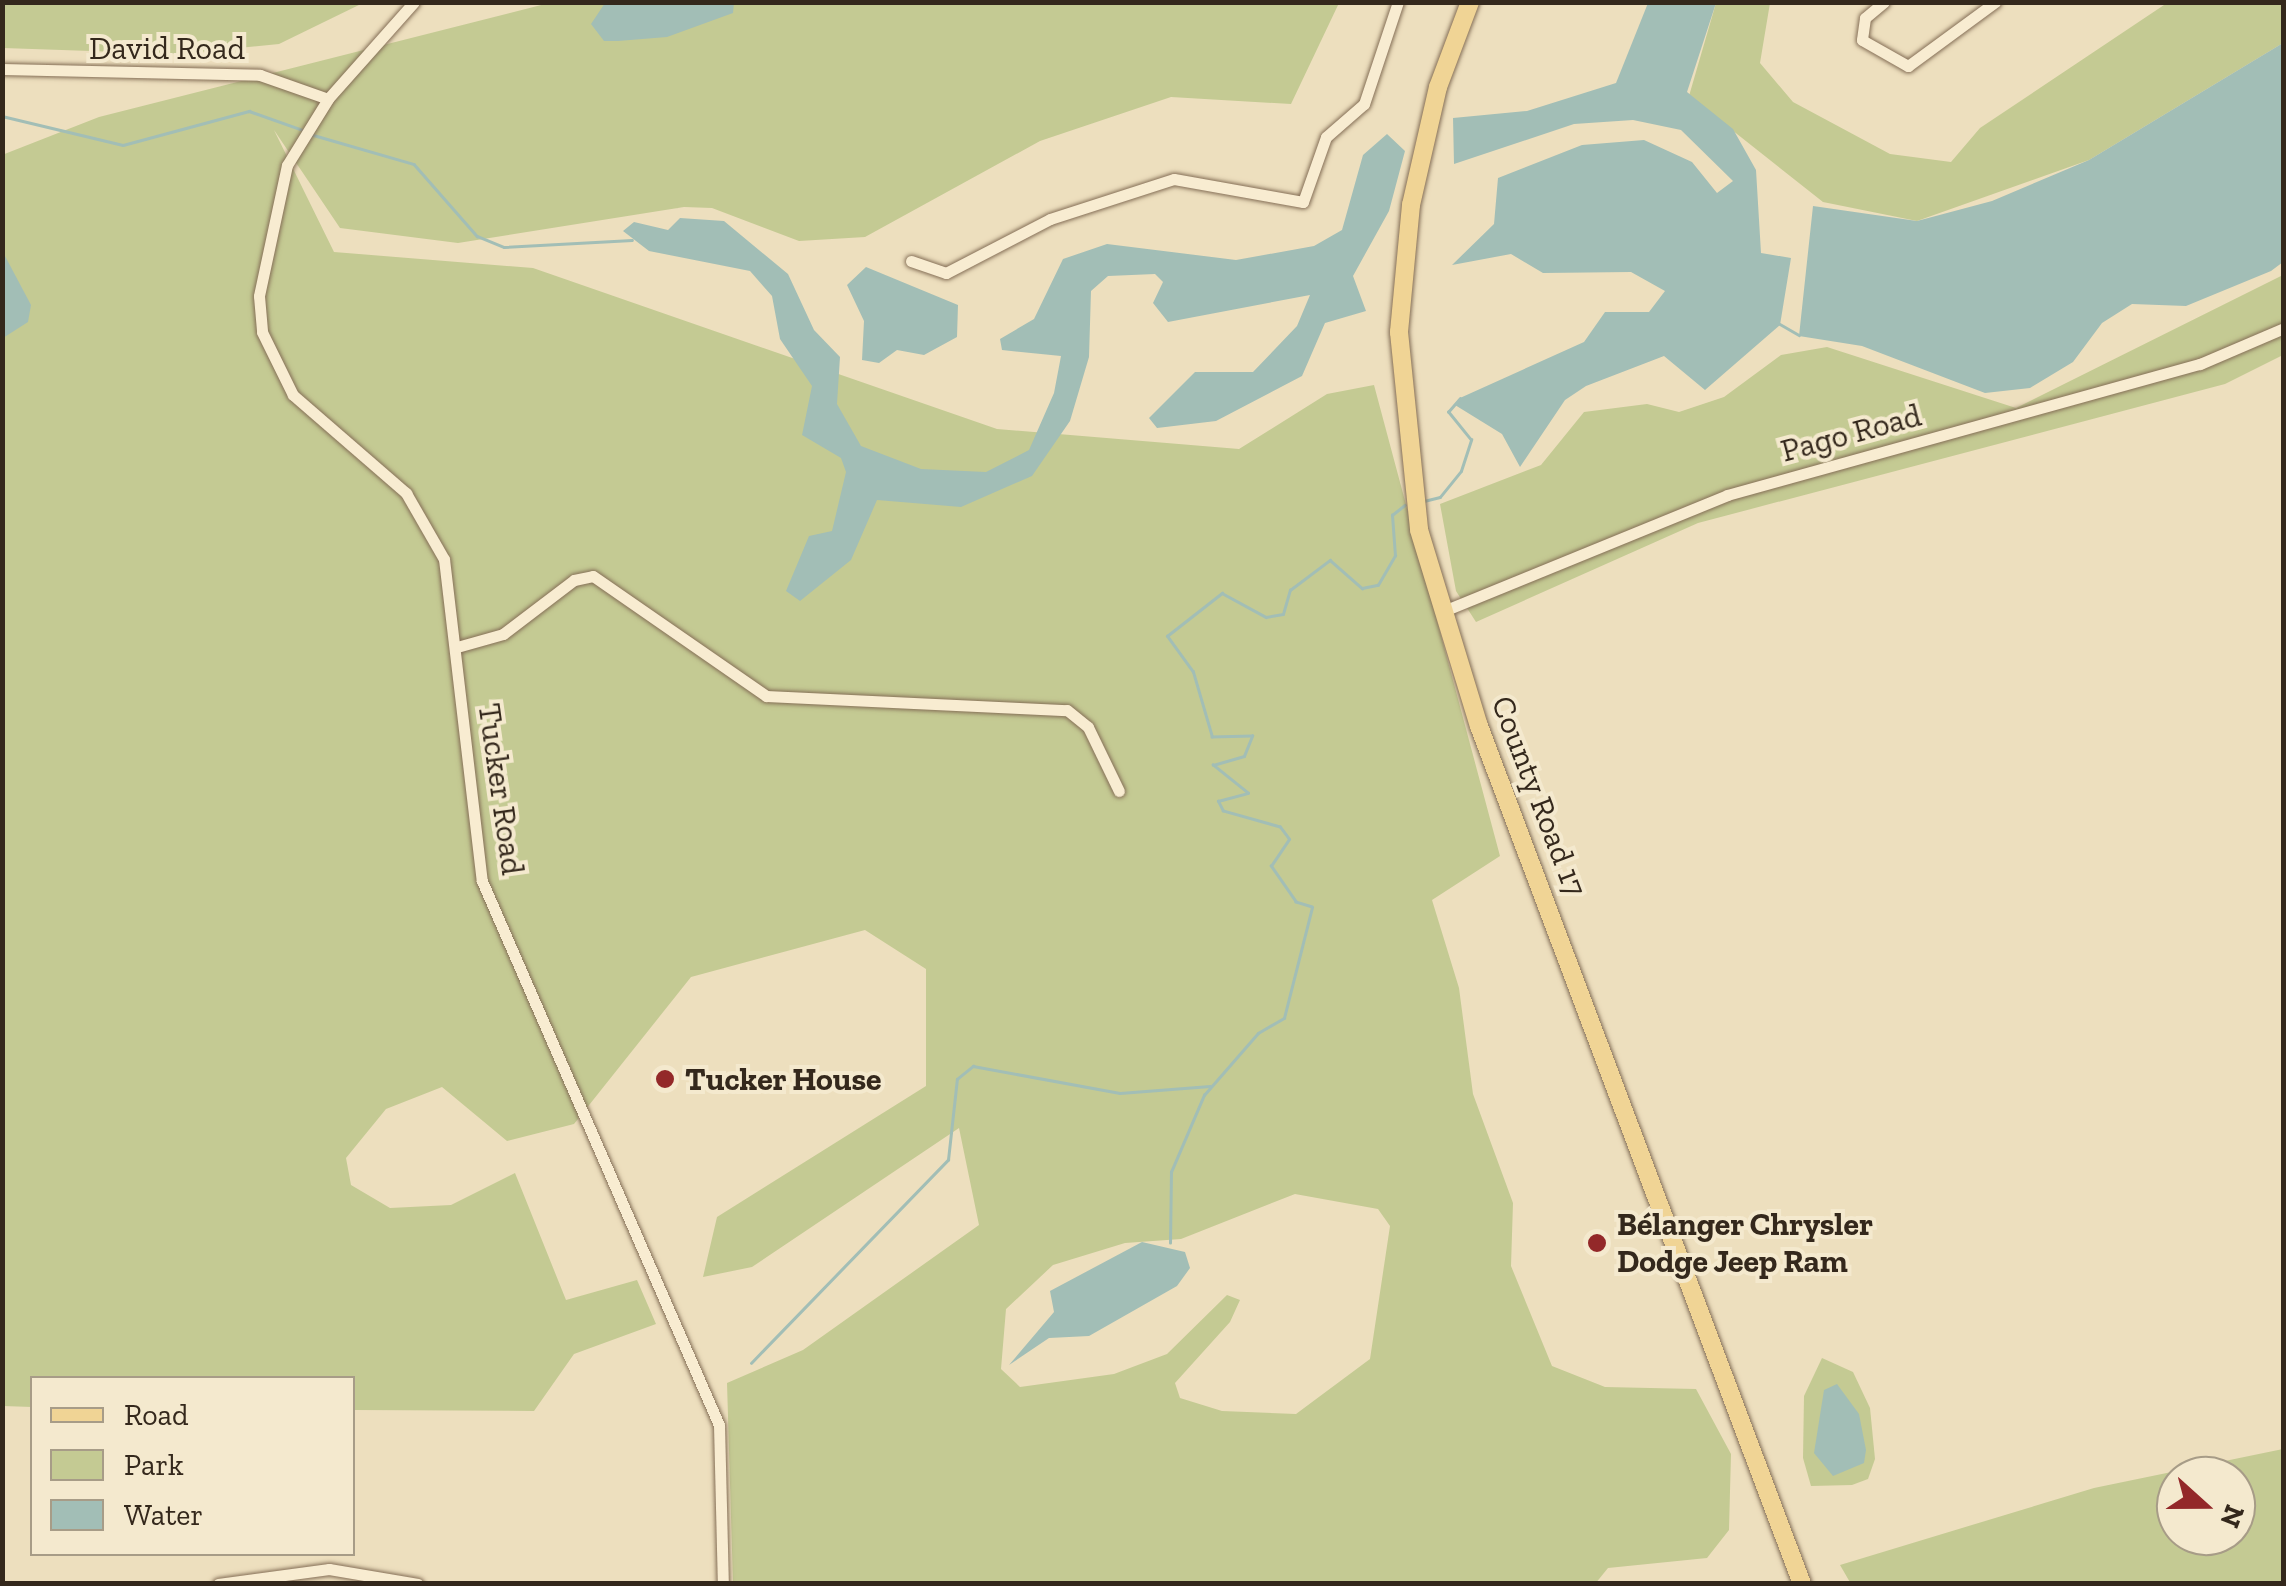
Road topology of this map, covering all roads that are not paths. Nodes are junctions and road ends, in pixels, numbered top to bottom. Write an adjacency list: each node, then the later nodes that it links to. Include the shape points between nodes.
1 (414, 2): 7 (street, Tucker Road)
2 (1398, 2): 8 (street, via 1364,104 1326,137 1304,202 1174,179 1050,219 946,273)
3 (1470, 2): 10 (main road, County Road 17, via 1438,87 1411,205 1400,332 1407,464)
4 (1884, 2): 5 (street, via 1865,18 1862,40 1908,66)
5 (1996, 2)
6 (2, 69): 7 (street, David Road, via 260,75)
7 (328, 99): 11 (street, Tucker Road, via 296,147 270,228 262,332 293,395 379,466 428,522 444,558)
8 (911, 261)
9 (2284, 328): 10 (street, Pago Road, via 2200,364 1727,495)
10 (1441, 612): 16 (main road, County Road 17)
11 (457, 646): 12 (street, via 503,634 574,580 594,576 766,696 1068,710 1088,727); 15 (street, Tucker Road, via 482,881 720,1425)
12 (1119, 791)
13 (218, 1584): 14 (street, via 329,1569)
14 (418, 1584)
15 (724, 1584)
16 (1802, 1584)

